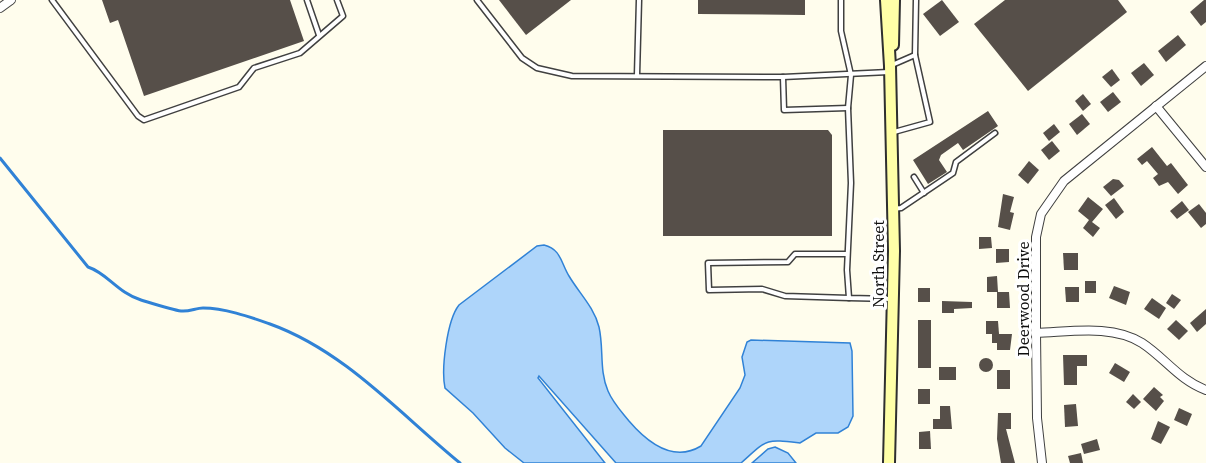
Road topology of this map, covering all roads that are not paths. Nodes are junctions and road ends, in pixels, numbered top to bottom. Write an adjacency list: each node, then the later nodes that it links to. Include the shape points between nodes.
1 (11, 0): 11 (street)
2 (51, 0): 12 (lane, via 144,120 239,87 254,68 300,53)
3 (307, 0): 12 (lane)
4 (336, 0): 12 (lane, via 343,16)
5 (477, 0): 16 (lane, via 522,58 537,68 572,76)
6 (639, 0): 16 (lane)
7 (841, 0): 17 (lane, via 841,32)
8 (885, 0): 15 (street, North Street)
9 (894, 0): 15 (street, North Street)
10 (916, 0): 13 (lane)
11 (0, 8)
12 (320, 35)
13 (915, 55): 15 (lane); 21 (lane, via 930,122)
14 (1206, 66): 19 (street, Deerwood Drive)
15 (890, 69): 17 (lane); 21 (street, North Street)
16 (637, 75): 18 (lane)
17 (851, 75): 18 (lane); 20 (lane)
18 (783, 77): 20 (lane, via 784,110)
19 (1156, 106): 23 (street); 30 (street, Deerwood Drive, via 1064,181 1044,207 1036,237)
20 (848, 108): 27 (lane)
21 (891, 133): 26 (street, North Street)
22 (995, 133): 25 (lane, via 956,162 953,174)
23 (1206, 167)
24 (914, 177): 25 (lane)
25 (924, 193): 26 (lane)
26 (893, 209): 29 (street, North Street)
27 (848, 254): 28 (lane); 28 (lane, via 795,254 788,262 708,262 709,290 762,289 785,296)
28 (849, 298): 29 (lane)
29 (893, 299): 32 (street, North Street)
30 (1036, 333): 31 (street, via 1093,331 1124,335 1142,343 1188,382); 33 (street, Deerwood Drive)
31 (1206, 390)
32 (890, 463)
33 (1042, 463)

